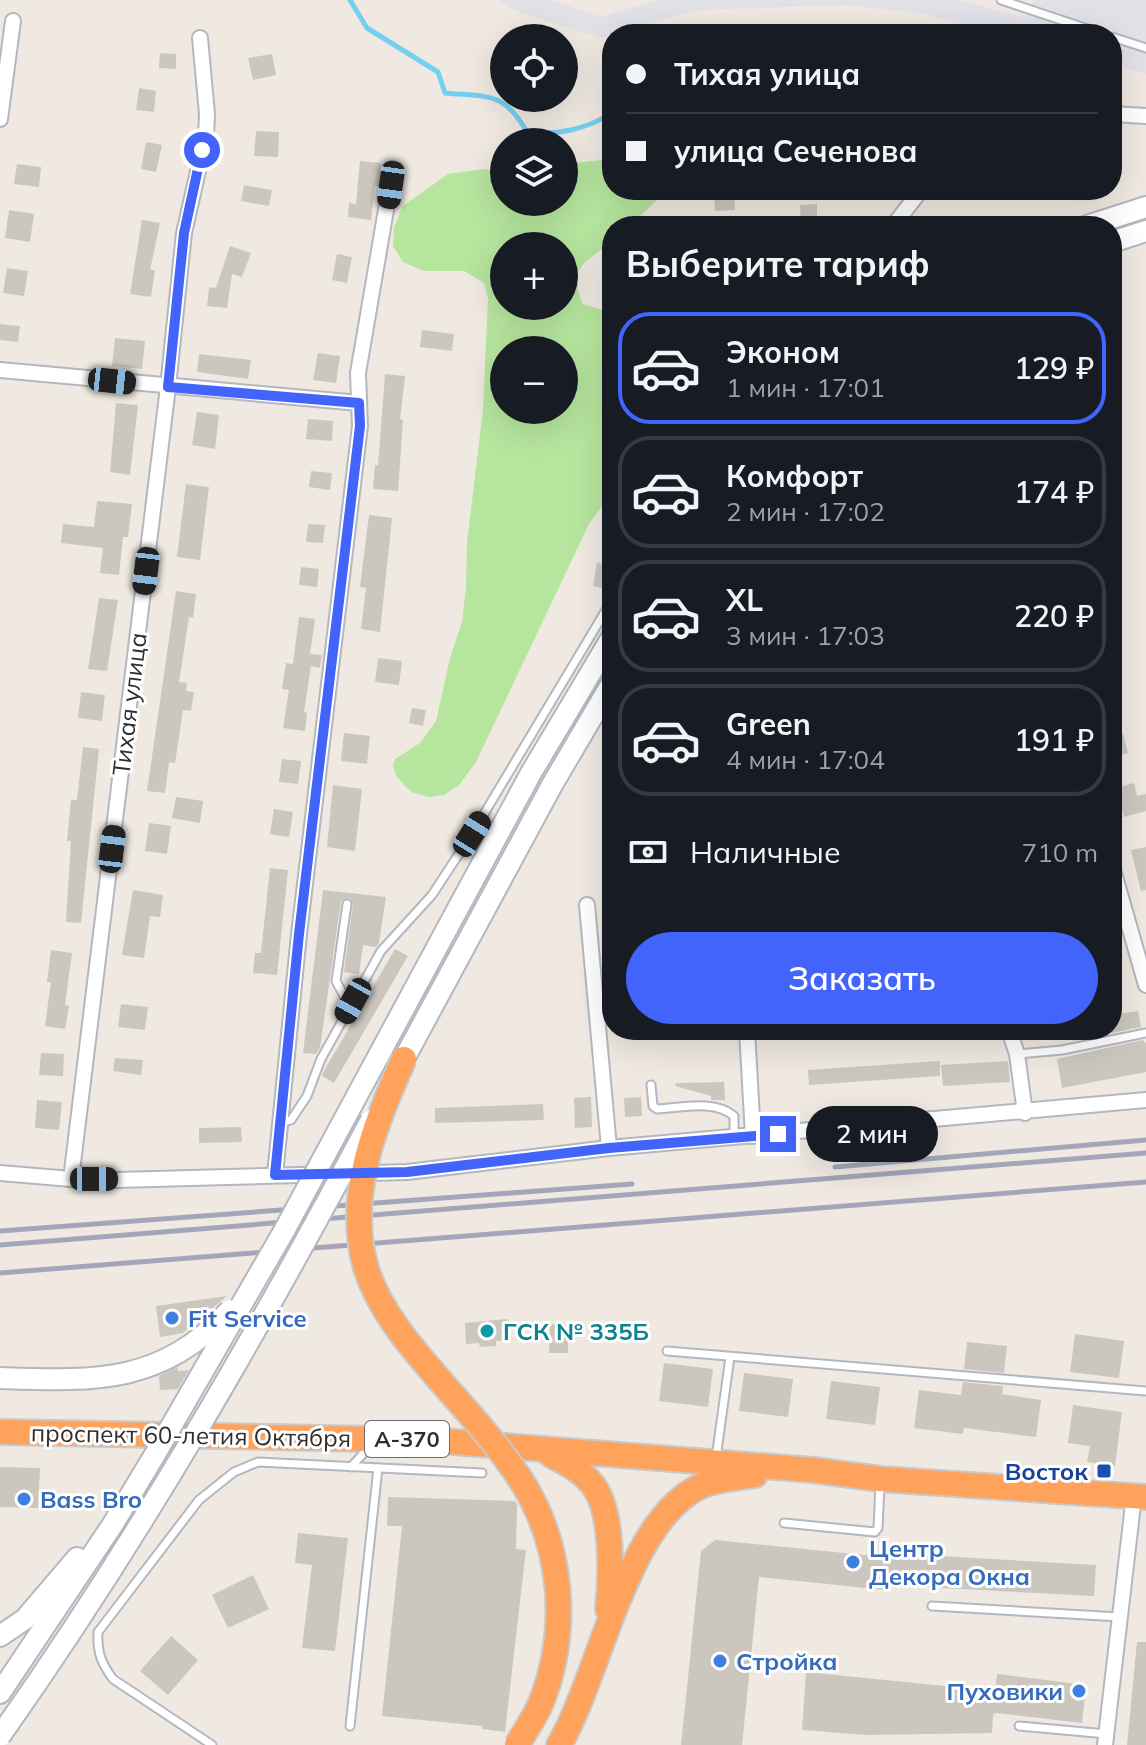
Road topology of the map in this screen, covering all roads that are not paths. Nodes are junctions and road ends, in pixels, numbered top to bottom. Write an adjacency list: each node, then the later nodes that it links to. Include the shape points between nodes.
1 (1001, 0): 3 (lane)
2 (13, 21): 9 (street)
3 (1073, 24)
4 (200, 38): 14 (street, Тихая улица, via 206,136 184,233)
5 (1122, 40): 6 (lane)
6 (1146, 48)
7 (1122, 115): 8 (street)
8 (1146, 116)
9 (0, 119)
10 (393, 169): 15 (street, via 358,373)
11 (912, 200): 12 (street)
12 (899, 216)
13 (0, 370): 14 (street)
14 (168, 387): 15 (street); 40 (street, Тихая улица)
15 (359, 403): 34 (street)
16 (602, 617): 23 (lane, via 472,834 432,895 381,951)
17 (602, 654): 41 (main road, bridge, via 531,773)
18 (602, 700): 30 (main road)
19 (1122, 901): 22 (street)
20 (347, 904): 23 (lane, via 336,981)
21 (587, 905): 37 (street)
22 (1146, 985)
23 (353, 1001): 34 (lane, via 298,1112)
24 (1146, 1033): 25 (lane)
25 (1122, 1038)
26 (748, 1040): 36 (street)
27 (1012, 1040): 29 (street)
28 (1111, 1040): 29 (lane)
29 (1017, 1054): 33 (street)
30 (404, 1059): 67 (main road, bridge, via 205,1419 134,1537); 70 (highway, bridge, via 365,1161 360,1236 366,1268 396,1325 495,1443 543,1521 555,1565 559,1611 555,1659 540,1705)
31 (651, 1085): 35 (lane, via 657,1109 714,1106 728,1111 734,1116)
32 (1146, 1100): 33 (street)
33 (1025, 1113): 36 (street)
34 (282, 1122): 39 (street)
35 (734, 1136): 36 (street); 37 (street)
36 (753, 1136)
37 (609, 1148): 39 (street, via 407,1172)
38 (0, 1173): 40 (street)
39 (275, 1175): 40 (street)
40 (71, 1179)
41 (284, 1231): 44 (main road, bridge, via 211,1330 158,1365 71,1380); 50 (main road, bridge)
42 (667, 1351): 43 (lane)
43 (730, 1357): 45 (lane); 52 (lane)
44 (0, 1378)
45 (1146, 1391)
46 (0, 1432): 47 (highway, проспект 60-летия Октября / А-370)
47 (247, 1436): 48 (highway, проспект 60-летия Октября / А-370); 51 (lane)
48 (376, 1439): 49 (highway, проспект 60-летия Октября / А-370); 53 (lane)
49 (526, 1449): 52 (highway, проспект 60-летия Октября / А-370); 62 (highway, А-370, via 545,1452 576,1469 602,1501 610,1585)
50 (154, 1456): 63 (main road, via 46,1597); 64 (main road)
51 (258, 1462): 53 (lane); 69 (lane, via 234,1472 199,1500 98,1632 97,1650 113,1679)
52 (715, 1463): 55 (highway, проспект 60-летия Октября / А-370)
53 (351, 1467): 54 (lane)
54 (378, 1468): 56 (lane); 65 (lane)
55 (813, 1470): 57 (highway, проспект 60-летия Октября / А-370); 62 (highway, проспект 60-летия Октября / А-370, via 734,1478 702,1486 677,1502 650,1535)
56 (482, 1473)
57 (880, 1479): 58 (highway, проспект 60-летия Октября / А-370); 59 (lane, via 875,1532)
58 (1140, 1496): 61 (street)
59 (784, 1523)
60 (932, 1606): 61 (lane)
61 (1120, 1617): 68 (street)
62 (607, 1631): 71 (highway, проспект 60-летия Октября / А-370)
63 (0, 1636)
64 (0, 1693)
65 (350, 1726)
66 (1019, 1726): 68 (lane)
67 (0, 1736)
68 (1106, 1740)
69 (212, 1745)
70 (517, 1745)
71 (559, 1745)

